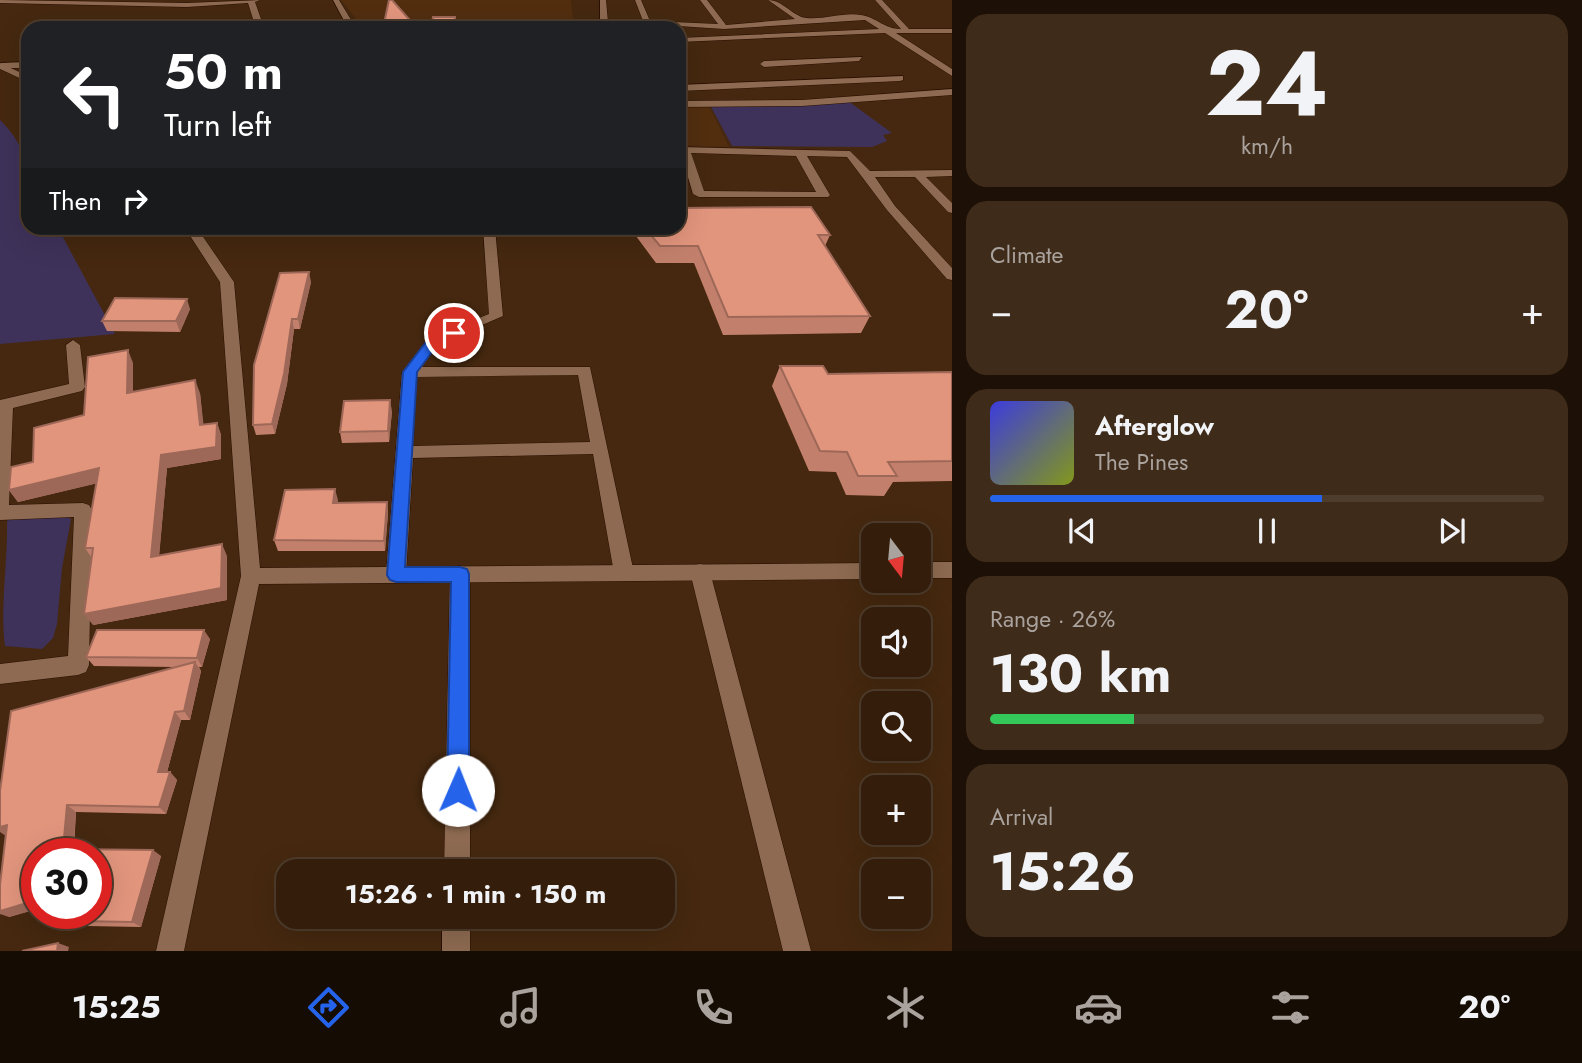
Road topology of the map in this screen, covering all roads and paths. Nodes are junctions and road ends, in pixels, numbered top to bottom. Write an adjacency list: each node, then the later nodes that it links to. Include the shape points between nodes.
1 (257, 0): 9 (street)
2 (336, 0): 13 (street)
3 (603, 0): 14 (street)
4 (638, 0): 15 (street)
5 (703, 0): 17 (street)
6 (771, 0): 11 (street)
7 (878, 0): 18 (street)
8 (0, 1): 10 (street)
9 (251, 1): 10 (street); 12 (street)
10 (185, 3)
11 (802, 20): 17 (street); 19 (street, via 857,16)
12 (257, 21)
13 (348, 21)
14 (604, 21)
15 (646, 21)
16 (686, 25): 17 (street)
17 (724, 27)
18 (906, 30): 19 (street); 20 (street)
19 (886, 31): 22 (street); 29 (street)
20 (952, 31)
21 (686, 40): 22 (street)
22 (735, 40): 23 (street)
23 (745, 48)
24 (754, 56): 26 (street)
25 (859, 59): 26 (street)
26 (764, 64): 32 (street, via 762,74)
27 (21, 65): 28 (street)
28 (0, 66): 30 (street)
29 (952, 73)
30 (21, 76)
31 (900, 78): 32 (street)
32 (776, 84): 33 (street)
33 (686, 88)
34 (952, 92): 35 (street, via 802,103)
35 (686, 104)
36 (686, 150): 37 (street)
37 (800, 153): 38 (street, via 824,195 699,194); 40 (street, via 850,154)
38 (686, 160)
39 (952, 173): 41 (street)
40 (867, 174): 41 (street); 45 (street)
41 (918, 174): 42 (street)
42 (952, 210)
43 (196, 235): 58 (street, via 227,282)
44 (490, 235): 47 (street, via 496,316 433,341)
45 (952, 276)
46 (73, 345): 50 (street, via 78,387 5,404)
47 (410, 372): 48 (street, via 585,370); 49 (street)
48 (600, 448): 49 (street); 54 (street)
49 (404, 452): 57 (street)
50 (0, 513): 59 (street, via 83,510 78,666)
51 (861, 570): 55 (street)
52 (931, 570): 53 (street)
53 (952, 570)
54 (624, 572): 55 (street); 56 (street)
55 (700, 572): 64 (street)
56 (460, 574): 57 (street); 60 (street)
57 (396, 575): 58 (street)
58 (251, 576): 62 (street)
59 (0, 674)
60 (457, 859)
61 (456, 929): 63 (street)
62 (170, 951)
63 (456, 951)
64 (797, 951)

